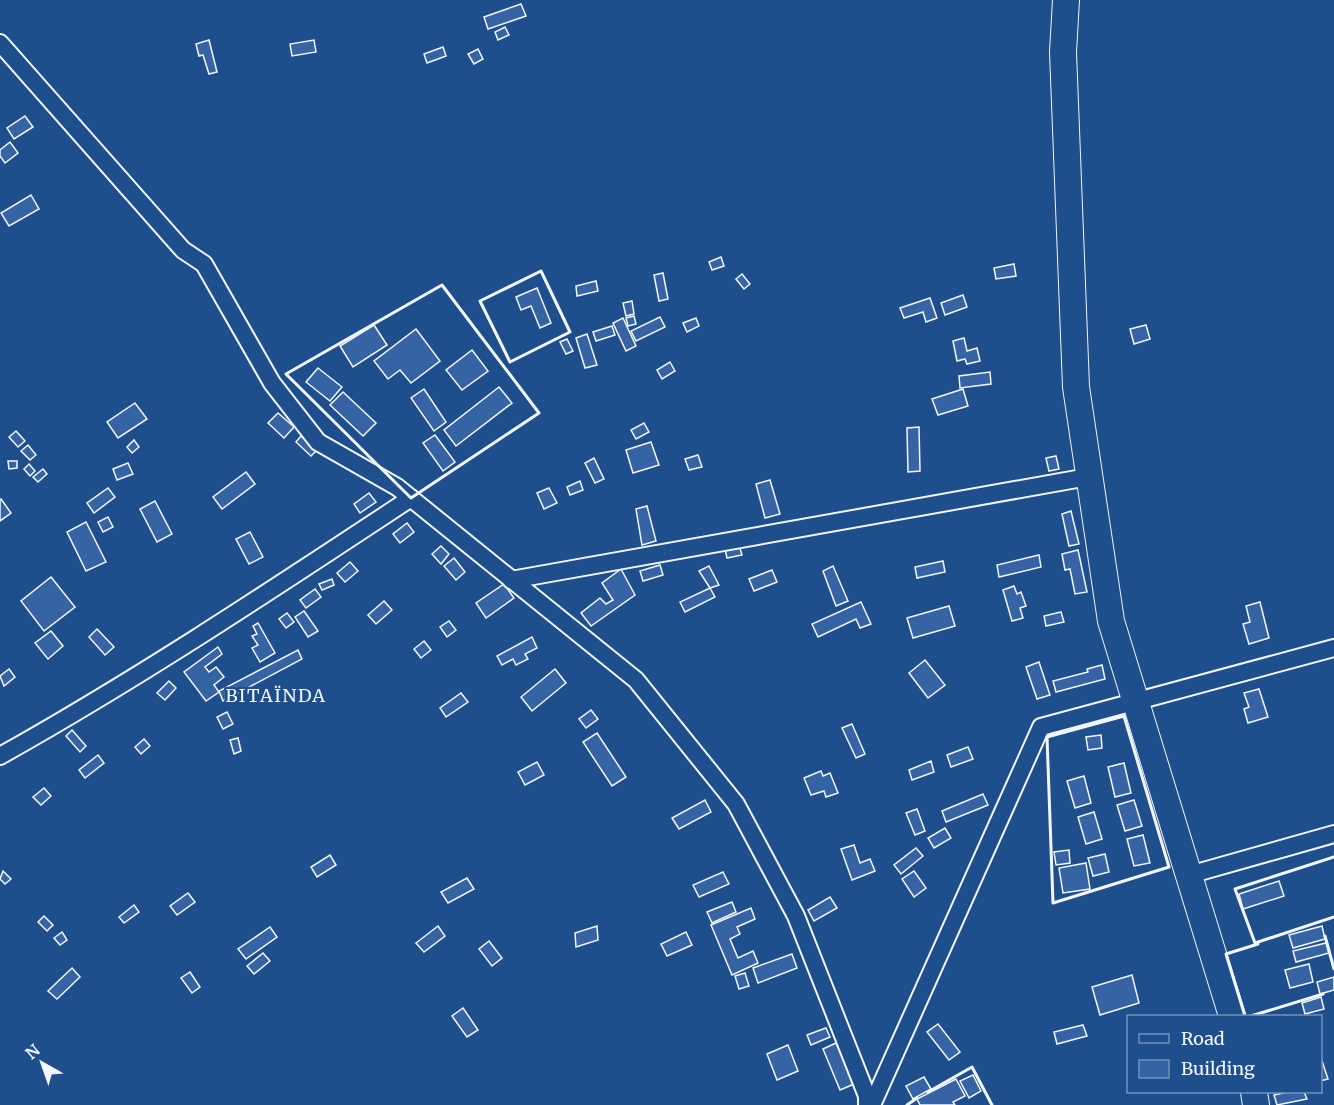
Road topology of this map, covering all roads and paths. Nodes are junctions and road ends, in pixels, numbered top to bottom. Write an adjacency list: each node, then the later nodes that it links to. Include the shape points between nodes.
1 (1066, 0): 3 (main road, via 1063,52 1076,387)
2 (0, 43): 4 (street, via 183,250 204,264 272,383 318,442)
3 (1088, 477): 5 (street); 7 (main road, via 1111,621)
4 (411, 498): 5 (street); 8 (street, via 203,634)
5 (511, 580): 12 (street, via 636,680 736,804 796,916 867,1096)
6 (1334, 648): 7 (street)
7 (1137, 701): 10 (main road); 13 (street, via 1041,727)
8 (0, 756)
9 (1334, 834): 10 (street)
10 (1189, 875): 11 (main road)
11 (1231, 1015)
12 (867, 1105)
13 (872, 1105)

